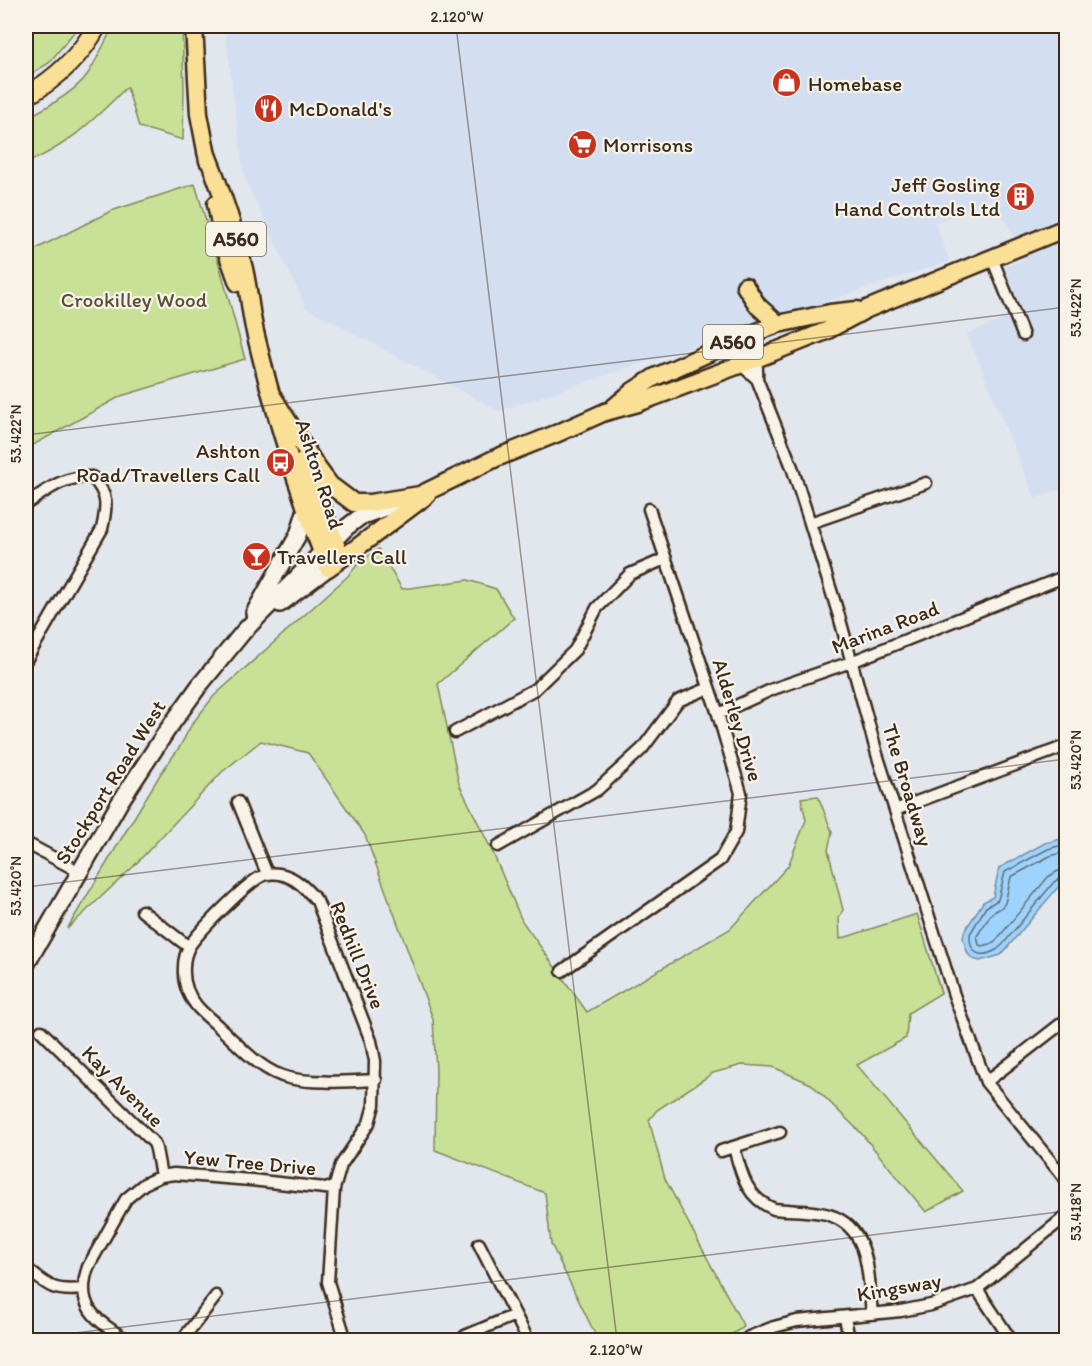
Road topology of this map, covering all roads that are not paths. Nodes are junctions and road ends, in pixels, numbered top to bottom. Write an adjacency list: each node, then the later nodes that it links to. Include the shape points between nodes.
1 (97, 26): 3 (highway, via 71,63)
2 (194, 26): 15 (main road, Ashton Road / A560, via 199,114 206,152 233,227)
3 (26, 96)
4 (1066, 228): 5 (main road, Stockport Road West / A560)
5 (992, 258): 7 (main road, Stockport Road West / A560); 10 (street)
6 (745, 286): 8 (main road, via 758,306)
7 (867, 309): 8 (main road, Stockport Road West / A560); 12 (main road, Stockport Road West / A560, via 826,331)
8 (778, 324): 9 (main road, Stockport Road West / A560)
9 (749, 335): 11 (main road, Stockport Road West / A560); 12 (street, The Broadway)
10 (1023, 335)
11 (733, 342): 13 (street); 16 (main road, Stockport Road West / A560, via 655,377)
12 (757, 358): 13 (main road, Stockport Road West / A560); 14 (street, The Broadway)
13 (740, 364): 14 (street, The Broadway); 16 (main road, Stockport Road West / A560)
14 (757, 379): 24 (street, The Broadway)
15 (271, 394): 17 (main road, Ashton Road / A560); 22 (main road, Ashton Road / A560)
16 (612, 409): 19 (main road, Stockport Road West / A560)
17 (292, 428): 20 (main road, Ashton Road / A560, via 330,485 354,503); 25 (main road, Ashton Road / A560)
18 (926, 483): 24 (street)
19 (437, 487): 20 (main road, Stockport Road West / A560); 27 (main road, Stockport Road West / A560)
20 (420, 495): 25 (main road, Stockport Road West, via 360,517)
21 (26, 504): 30 (street, via 59,483 92,477 102,487 107,509 102,529)
22 (306, 509): 25 (main road, Ashton Road / A560); 29 (main road, Stockport Road West, via 298,535)
23 (649, 509): 26 (street, Alderley Drive)
24 (810, 523): 31 (street, The Broadway)
25 (328, 545): 27 (main road, Ashton Road / A560); 29 (main road, Stockport Road West)
26 (666, 558): 32 (street, Alderley Drive); 34 (street, via 630,574 597,608 575,650 535,689)
27 (335, 563): 29 (main road, Stockport Road West)
28 (1066, 576): 31 (street, Marina Road)
29 (244, 631): 40 (main road, Stockport Road West, via 166,732)
30 (26, 660)
31 (851, 662): 33 (street, Marina Road, via 772,689); 37 (street, The Broadway)
32 (709, 688): 33 (street, Alderley Drive); 39 (street, via 678,701 642,749 597,790)
33 (718, 714): 45 (street, Alderley Drive, via 741,793 736,832 720,860)
34 (455, 732)
35 (1066, 746): 37 (street)
36 (238, 802): 41 (street)
37 (895, 810): 49 (street, The Broadway)
38 (26, 843): 40 (street)
39 (498, 846)
40 (80, 872): 44 (main road, Stockport Road West)
41 (267, 874): 43 (street, via 247,885); 48 (street, Redhill Drive, via 292,879 317,901 371,1041)
42 (142, 910): 43 (street)
43 (189, 946): 48 (street, via 185,956 185,987 196,1006 271,1072 328,1082)
44 (26, 965)
45 (562, 971)
46 (1066, 1020): 49 (street)
47 (41, 1031): 53 (street, Kay Avenue, via 154,1143)
48 (376, 1080): 55 (street, Redhill Drive, via 369,1123 340,1165)
49 (986, 1082): 54 (street, The Broadway)
50 (780, 1132): 51 (street)
51 (734, 1147): 52 (street); 62 (street, via 744,1182 768,1207 830,1215 853,1229 866,1254)
52 (721, 1151)
53 (161, 1176): 55 (street, Yew Tree Drive); 59 (street, Yew Tree Drive, via 126,1199 88,1267)
54 (1066, 1180)
55 (334, 1189): 68 (street, Redhill Drive, via 328,1282)
56 (1066, 1216): 60 (street, Kingsway)
57 (478, 1244): 63 (street)
58 (26, 1268): 59 (street, via 57,1289)
59 (83, 1289): 66 (street, via 96,1319)
60 (977, 1289): 62 (street, Kingsway, via 931,1305); 72 (street)
61 (216, 1296): 67 (street)
62 (872, 1314): 64 (street, Kingsway)
63 (515, 1315): 69 (street); 70 (street)
64 (845, 1317): 65 (street, Kingsway, via 797,1321); 71 (street)
65 (747, 1339)
66 (127, 1341)
67 (182, 1341)
68 (349, 1341)
69 (460, 1341)
70 (528, 1341)
71 (849, 1341)
72 (1011, 1341)

